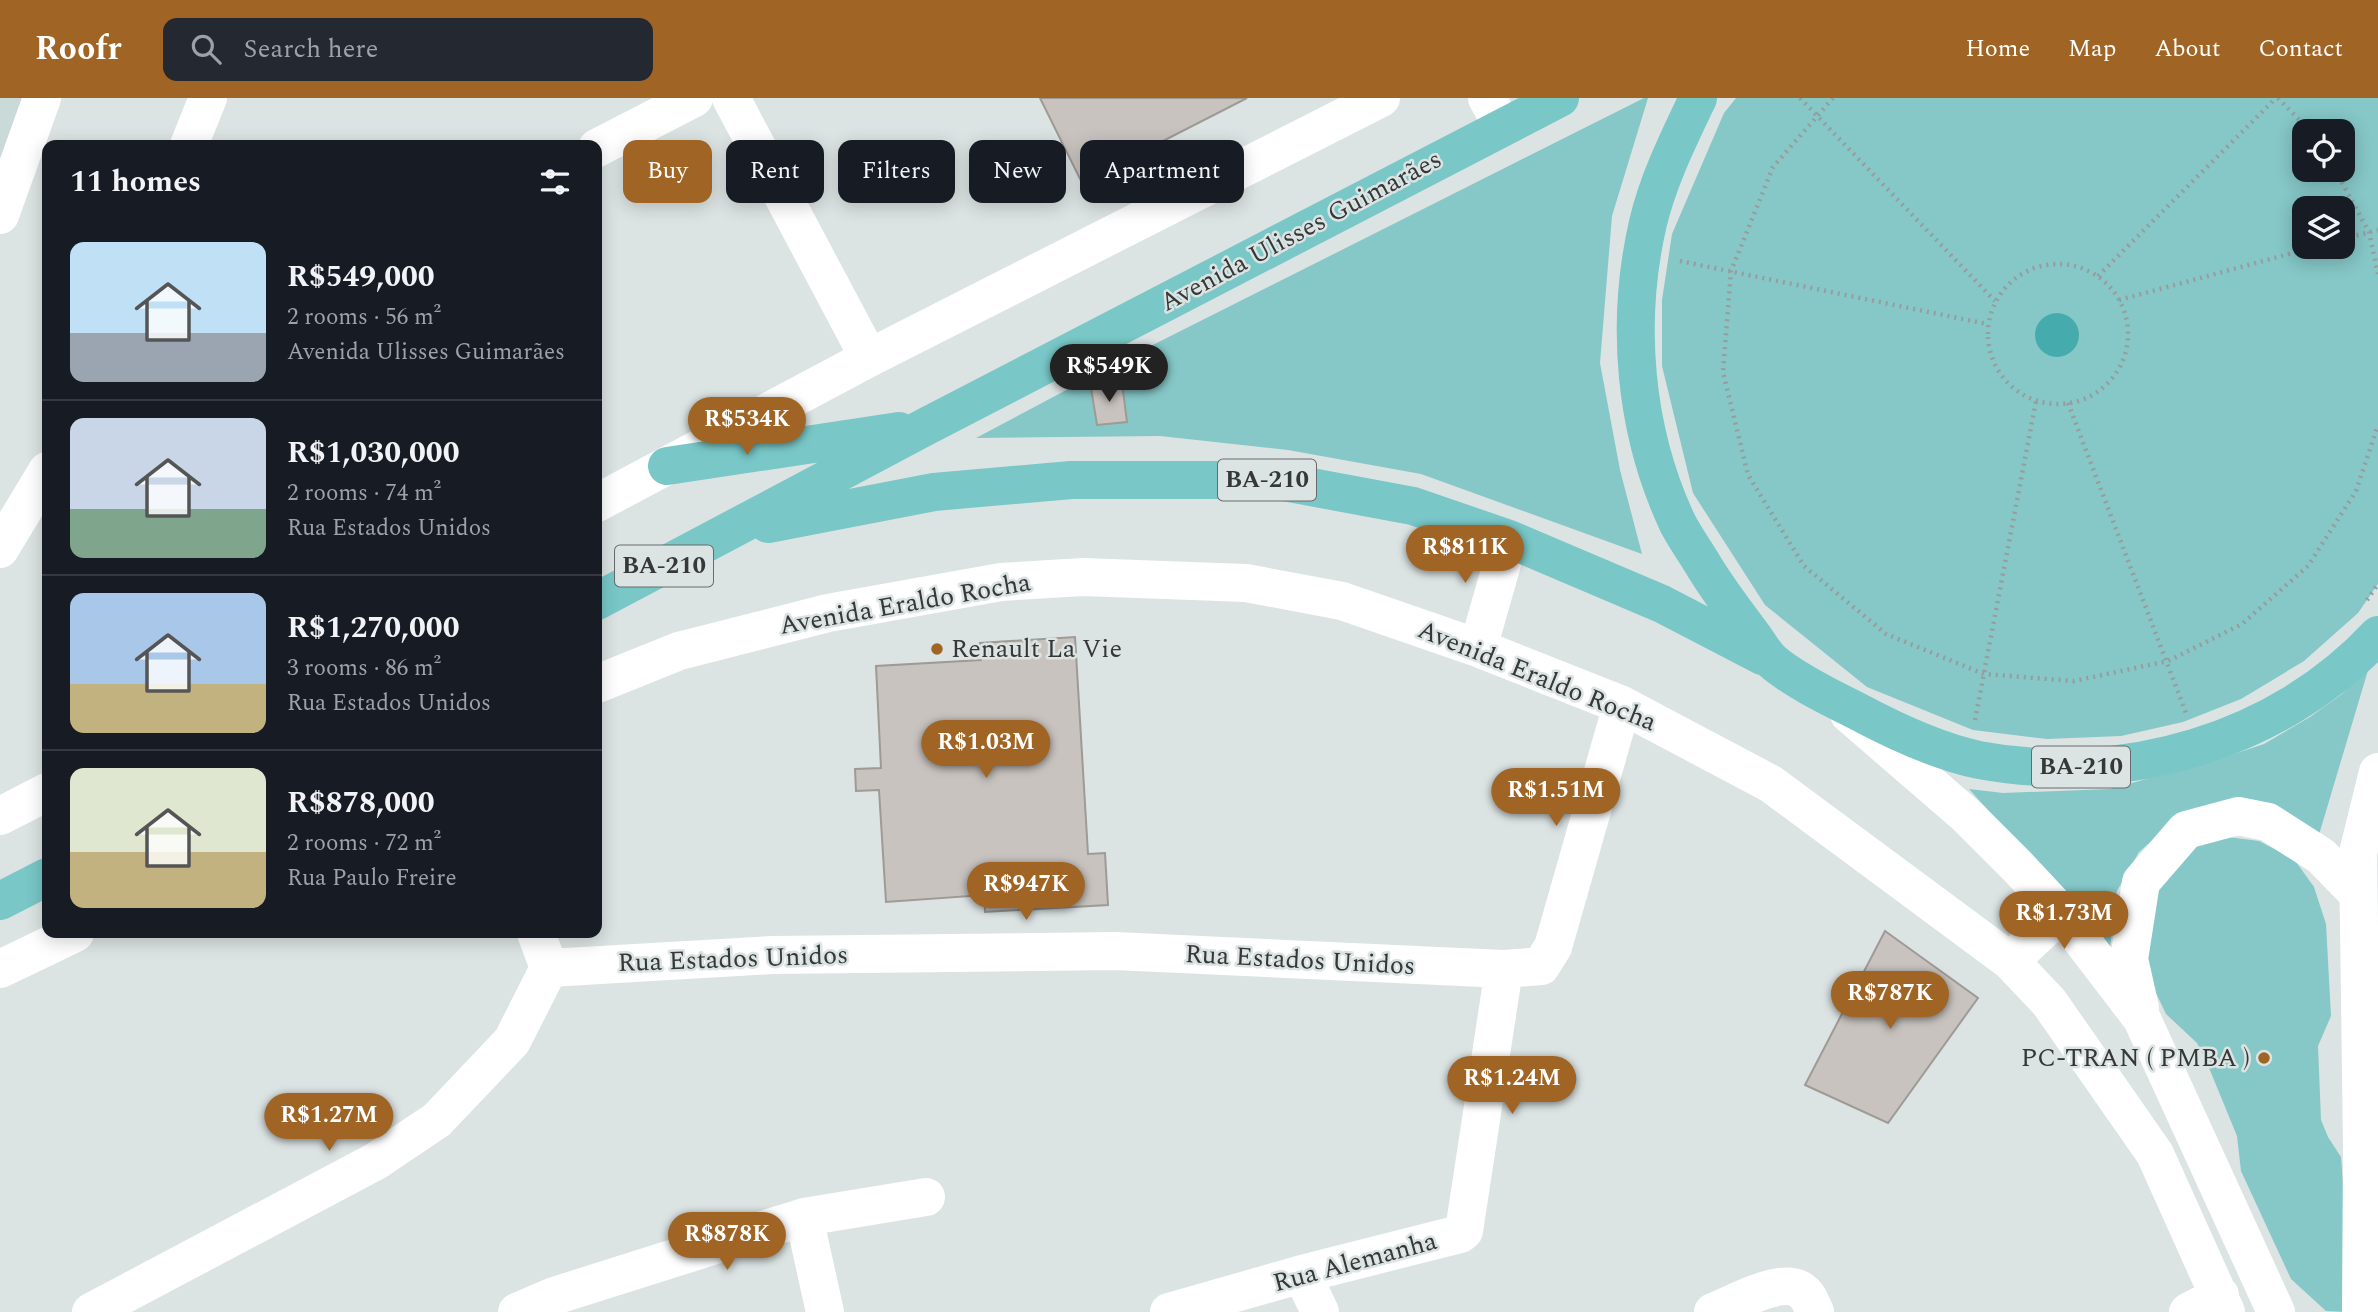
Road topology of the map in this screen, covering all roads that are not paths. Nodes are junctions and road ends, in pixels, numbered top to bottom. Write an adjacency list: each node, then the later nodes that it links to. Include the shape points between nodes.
1 (42, 98): 11 (street)
2 (208, 98): 9 (street)
3 (694, 98): 10 (street)
4 (731, 98): 12 (street)
5 (1381, 98): 12 (street)
6 (1560, 98): 8 (main road, Avenida Ulisses Guimarães / BA-210)
7 (1698, 98): 23 (main road, BA-210, via 1653,209 1636,298 1636,375 1651,452 1678,524 1718,590)
8 (1495, 112): 13 (main road, Avenida Ulisses Guimarães / BA-210)
9 (191, 140)
10 (602, 145)
11 (0, 215)
12 (869, 358): 14 (street)
13 (925, 427): 14 (main road); 17 (main road, Avenida Ulisses Guimarães / BA-210)
14 (667, 466): 16 (street)
15 (42, 479): 19 (street)
16 (602, 500)
17 (732, 531): 18 (main road, BA-210, via 934,492 1070,480 1273,480 1413,506); 20 (main road, Avenida Ulisses Guimarães / BA-210)
18 (1509, 539): 22 (street); 23 (main road, BA-210, via 1662,604)
19 (0, 549)
20 (602, 598)
21 (2371, 619): 25 (main road, BA-210, via 2357,658 2292,706 2210,744 2140,762 2059,768 1978,759 1901,735)
22 (1478, 648): 24 (street, Avenida Eraldo Rocha, via 1342,601 1246,583 1083,577 1001,582 828,612 679,651); 26 (street, Avenida Eraldo Rocha)
23 (1772, 661): 25 (main road, BA-210)
24 (602, 682)
25 (1829, 697): 33 (street, BA-210, via 1967,816)
26 (1622, 705): 36 (street, Avenida Eraldo Rocha, via 1770,784); 39 (street, Rua Estados Unidos, via 1553,947 1541,966)
27 (2378, 772): 31 (street, via 2358,853)
28 (42, 795): 29 (street)
29 (0, 817)
30 (42, 880): 32 (main road)
31 (2358, 894): 40 (street, via 2321,856 2268,822 2238,816 2186,830 2141,882 2129,959); 41 (street)
32 (0, 901)
33 (2062, 913): 36 (street); 40 (street, BA-210)
34 (65, 938): 38 (street)
35 (538, 938): 37 (street)
36 (2010, 961): 48 (street, Avenida Eraldo Rocha, via 2049,1002 2155,1154)
37 (549, 968): 39 (street, Rua Estados Unidos, via 773,955 1115,951); 50 (street, via 512,1041 437,1120 376,1161)
38 (0, 969)
39 (1504, 970): 45 (street, Rua Alemanha, via 1465,1229 1460,1234)
40 (2142, 1020): 49 (street, BA-210)
41 (2362, 1147): 42 (street); 56 (street)
42 (2378, 1192)
43 (926, 1197): 44 (street)
44 (804, 1217): 47 (street); 52 (street)
45 (1302, 1273): 53 (street, Rua Alemanha); 54 (street)
46 (1806, 1300): 55 (street, via 1772,1287)
47 (556, 1304): 51 (street)
48 (2212, 1306)
49 (2281, 1307)
50 (91, 1312)
51 (517, 1312)
52 (825, 1312)
53 (1169, 1312)
54 (1320, 1312)
55 (1713, 1312)
56 (2361, 1312)

